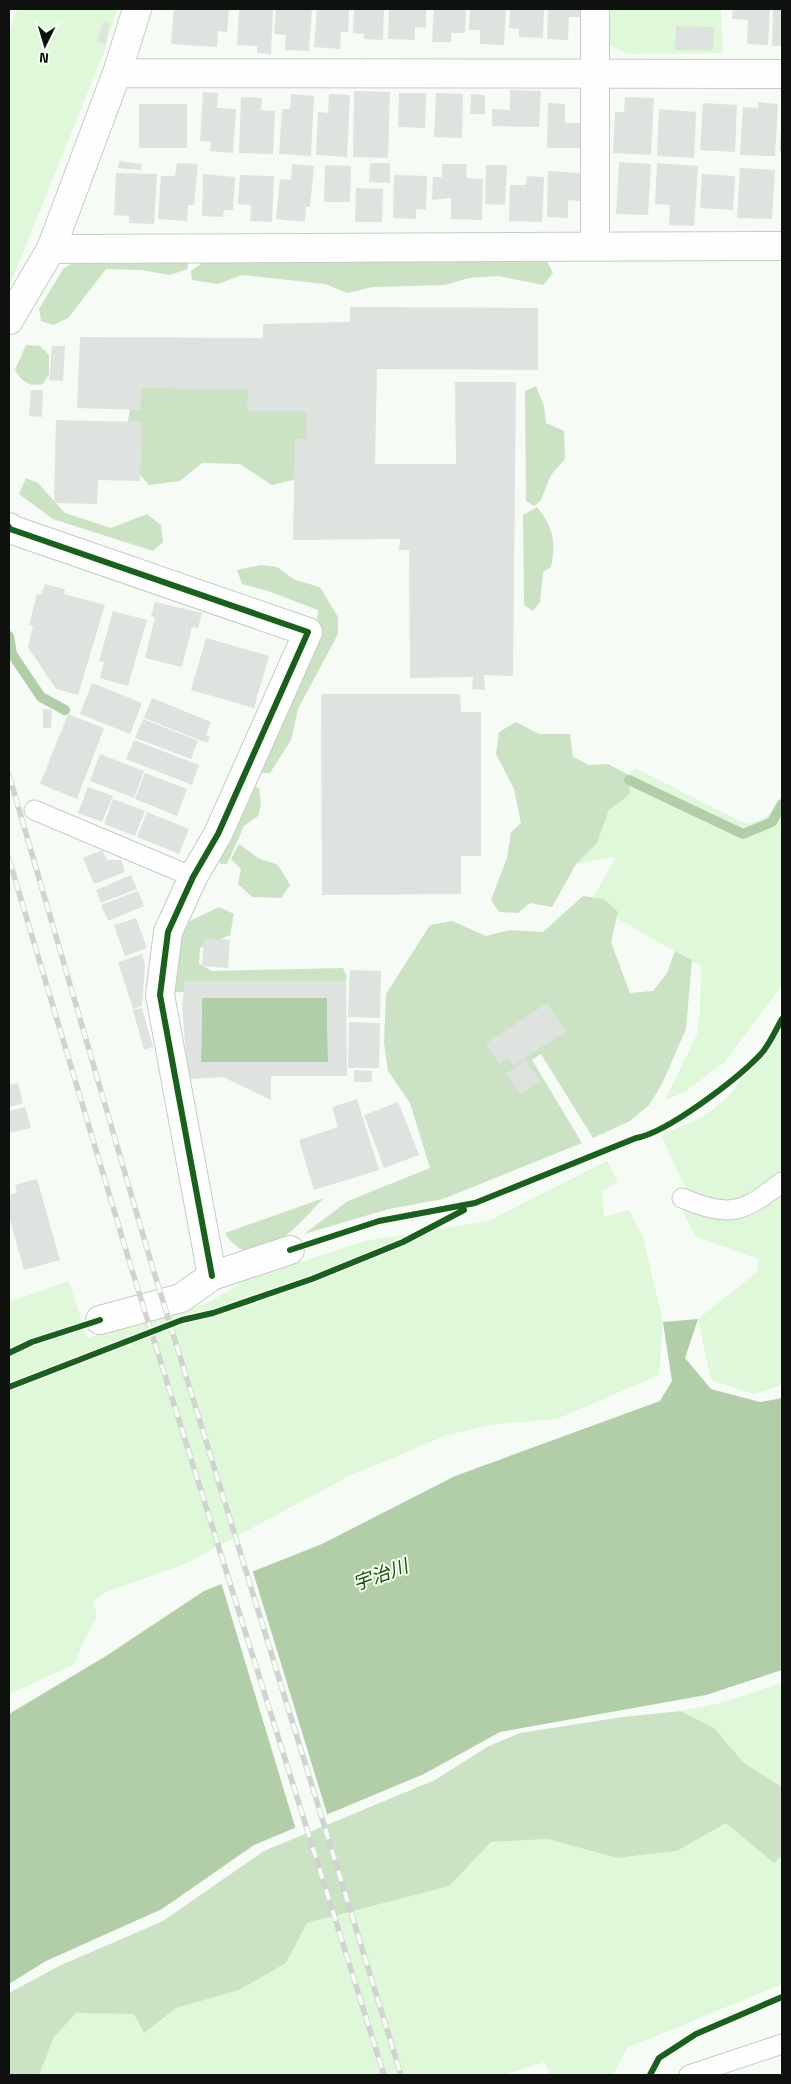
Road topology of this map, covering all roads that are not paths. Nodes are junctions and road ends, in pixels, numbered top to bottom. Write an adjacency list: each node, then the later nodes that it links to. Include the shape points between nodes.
1 (137, 9): 3 (street)
2 (595, 9): 4 (street)
3 (117, 73): 4 (street); 8 (street)
4 (595, 74): 5 (street); 7 (street)
5 (782, 74)
6 (782, 246): 7 (street)
7 (595, 247): 8 (street)
8 (51, 249): 9 (street)
9 (9, 320)
10 (9, 527): 12 (street, via 308,632 218,834)
11 (34, 810): 12 (lane)
12 (193, 877): 16 (street, via 168,932 160,995)
13 (782, 1182): 14 (lane, via 756,1202 729,1211 709,1209)
14 (682, 1198)
15 (290, 1250): 16 (street)
16 (212, 1276): 17 (street, via 180,1298)
17 (100, 1320)
18 (782, 2044): 19 (lane)
19 (689, 2075)

